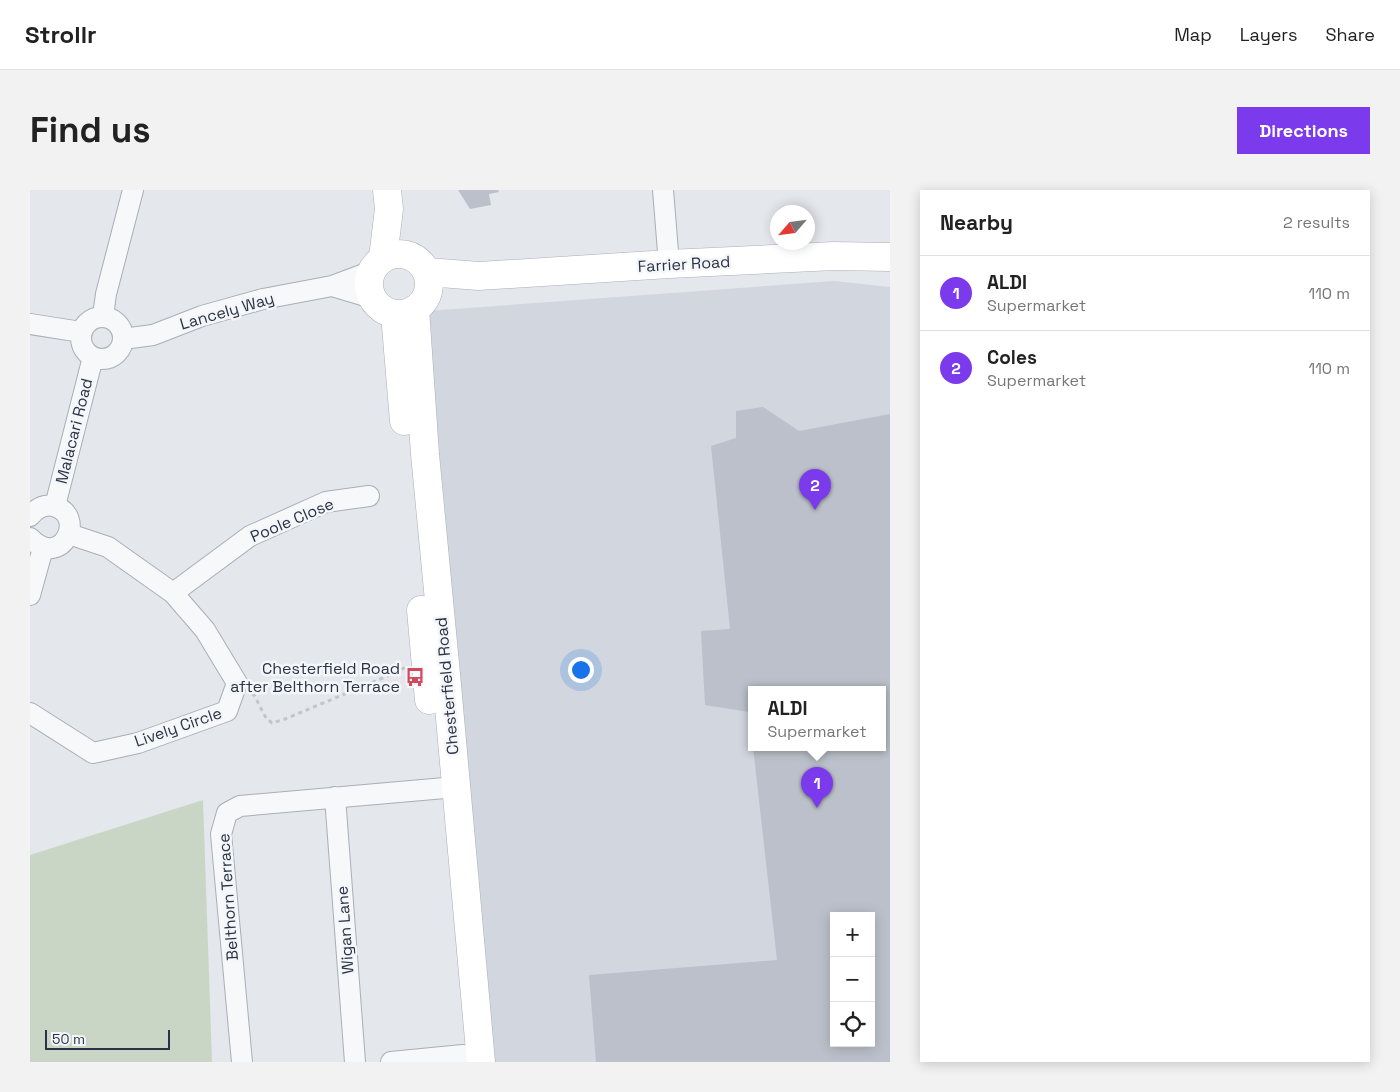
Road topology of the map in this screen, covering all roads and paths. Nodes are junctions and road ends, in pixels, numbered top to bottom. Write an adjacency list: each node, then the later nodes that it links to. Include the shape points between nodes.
1 (133, 190): 10 (street)
2 (663, 190): 6 (street)
3 (388, 200): 5 (street)
4 (890, 257): 6 (street, Farrier Road, via 834,256)
5 (386, 261): 7 (street, Lancely Way); 8 (street, via 413,257 421,264); 9 (street, via 369,281)
6 (669, 264): 8 (street, Farrier Road, via 479,276)
7 (332, 286): 9 (street, Lancely Way); 13 (street, Lancely Way, via 263,299 202,316 153,335)
8 (416, 296): 9 (street, via 384,310); 15 (street, Chesterfield Road)
9 (372, 298)
10 (103, 316): 12 (street, via 90,320); 13 (street, via 117,322)
11 (30, 324): 12 (street)
12 (81, 332): 14 (street, via 82,346)
13 (123, 339): 14 (street, via 122,347 111,357)
14 (92, 357): 17 (street, Malacari Road)
15 (419, 484): 23 (street, Chesterfield Road); 26 (street, Chesterfield Road)
16 (369, 496): 21 (street, Poole Close, via 326,502 250,536)
17 (55, 506): 18 (street, via 41,507); 19 (street, via 66,514)
18 (30, 516)
19 (69, 534): 20 (street, via 60,546 51,548); 21 (street, via 108,547)
20 (37, 543): 22 (street)
21 (172, 593): 24 (street, via 205,630)
22 (30, 595)
23 (425, 657): 24 (path, via 390,675 272,723 254,695); 26 (street, Chesterfield Road)
24 (237, 683): 25 (street, Lively Circle, via 227,712 138,742 93,753)
25 (30, 713)
26 (447, 788): 27 (street, Belthorn Terrace); 28 (street, Chesterfield Road)
27 (335, 797): 29 (street, Belthorn Terrace, via 240,806 227,813 221,834); 30 (street, Wigan Lane)
28 (469, 1060): 31 (street)
29 (242, 1062)
30 (355, 1062)
31 (391, 1062)

